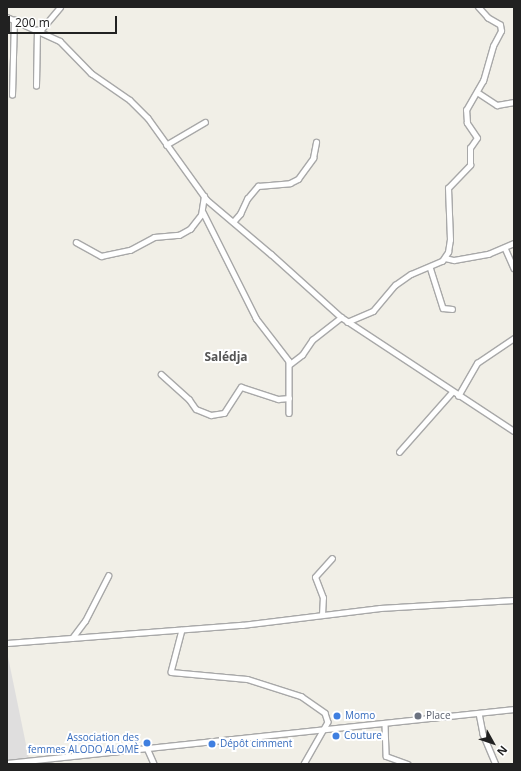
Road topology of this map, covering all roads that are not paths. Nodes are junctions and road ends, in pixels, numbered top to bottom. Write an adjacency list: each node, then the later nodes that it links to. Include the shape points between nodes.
1 (60, 7): 5 (street)
2 (478, 7): 7 (street, via 501,28)
3 (7, 17): 4 (street)
4 (14, 20): 5 (street); 8 (street)
5 (39, 31): 6 (street); 12 (street, via 66,45 91,74 130,100 148,118)
6 (36, 86)
7 (477, 92): 9 (street, via 497,105); 19 (street, via 466,112 467,123 477,137 470,148 470,165 448,188 450,240)
8 (12, 95)
9 (514, 102)
10 (205, 122): 12 (street)
11 (316, 142): 15 (street, via 313,158 298,179 290,183 258,186)
12 (166, 145): 13 (street)
13 (204, 196): 14 (street); 15 (street)
14 (203, 212): 16 (street, via 184,234 154,236 140,246 121,252 100,256 86,245); 26 (street, via 256,318)
15 (233, 222): 23 (street)
16 (76, 242)
17 (514, 243): 18 (street)
18 (505, 248): 19 (street, via 454,260); 21 (street)
19 (445, 258): 20 (street)
20 (430, 267): 22 (street, via 442,308); 24 (street, via 411,274 395,285 373,311)
21 (514, 268)
22 (452, 309)
23 (341, 317): 24 (street); 26 (street, via 312,340 302,355)
24 (347, 322): 28 (street)
25 (514, 338): 29 (street, via 478,362)
26 (290, 364): 30 (street)
27 (161, 374): 30 (street, via 189,399 196,409 211,415 224,413 241,387 278,399)
28 (452, 392): 29 (street); 33 (street)
29 (458, 396): 32 (street)
30 (289, 398): 31 (street)
31 (290, 413)
32 (514, 431)
33 (399, 452)
34 (332, 558): 37 (street, via 315,577 323,598)
35 (108, 576): 39 (street, via 85,621)
36 (514, 600): 37 (street, via 396,607)
37 (322, 615): 38 (street)
38 (182, 630): 39 (street); 44 (street, via 171,672 247,679 301,696 328,717)
39 (72, 638): 40 (street)
40 (7, 643)
41 (514, 709): 42 (street)
42 (479, 713): 43 (street); 50 (street, via 483,734 495,756)
43 (385, 724): 44 (street); 49 (street, via 386,756)
44 (324, 729): 45 (street); 48 (street)
45 (146, 748): 46 (street); 47 (street)
46 (7, 763)
47 (154, 764)
48 (304, 764)
49 (408, 764)
50 (496, 764)

